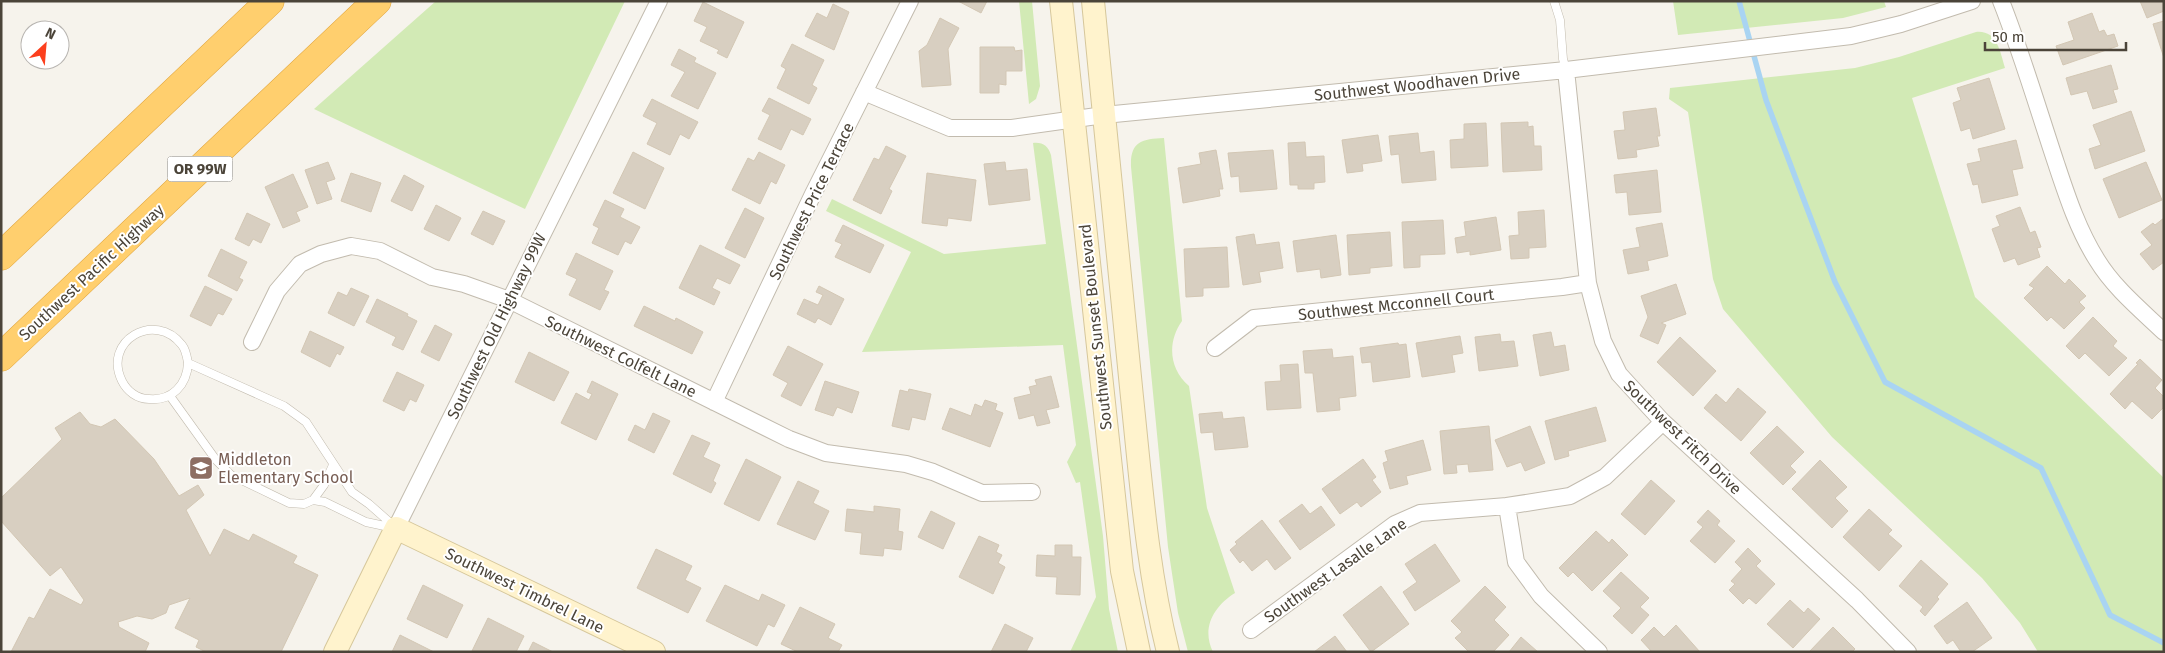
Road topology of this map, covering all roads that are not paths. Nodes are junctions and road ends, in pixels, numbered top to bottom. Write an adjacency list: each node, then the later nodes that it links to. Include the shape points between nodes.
1 (270, 1): 14 (highway)
2 (377, 1): 20 (highway, Southwest Pacific Highway / OR 99W)
3 (659, 1): 16 (street, Southwest Old Highway 99W)
4 (910, 1): 11 (street, Southwest Price Terrace)
5 (1061, 1): 13 (main road, Southwest Sunset Boulevard)
6 (1093, 1): 12 (main road, Southwest Sunset Boulevard)
7 (1554, 1): 10 (lane, via 1560,20)
8 (1972, 1): 10 (street, Southwest Woodhaven Drive, via 1851,36)
9 (2001, 1): 17 (street, via 2082,234 2112,279)
10 (1566, 70): 12 (street, Southwest Woodhaven Drive); 15 (street, Southwest Fitch Drive)
11 (864, 92): 13 (street, Southwest Woodhaven Drive, via 950,128 1012,128); 23 (street, Southwest Price Terrace)
12 (1104, 115): 13 (street, Southwest Woodhaven Drive); 34 (main road, Southwest Sunset Boulevard, via 1147,540)
13 (1073, 120): 33 (main road, Southwest Sunset Boulevard, via 1122,571)
14 (1, 256)
15 (1588, 283): 19 (street, Southwest Mcconnell Court, via 1254,318); 24 (street, Southwest Fitch Drive, via 1604,341 1619,374)
16 (509, 300): 18 (street, Southwest Colfelt Lane, via 432,277 380,251 351,246 300,264 277,291); 23 (street, Southwest Colfelt Lane); 29 (street, Southwest Old Highway 99W)
17 (2164, 332)
18 (252, 342)
19 (1215, 348)
20 (1, 357)
21 (188, 363): 22 (lane, via 184,382); 22 (lane, via 183,347 173,335 155,329 141,331 123,345 117,360 118,374 124,386 143,399 157,400); 25 (lane, via 284,406 306,422)
22 (170, 396): 27 (lane, via 231,476 289,503 304,504)
23 (714, 402): 26 (street, Southwest Colfelt Lane, via 789,439 826,453 906,464 934,472 982,493)
24 (1663, 422): 28 (street, Southwest Lasalle Lane, via 1605,477 1570,496); 36 (street, Southwest Fitch Drive, via 1857,600)
25 (333, 465): 27 (lane, via 324,486); 29 (lane, via 352,492)
26 (1032, 492)
27 (313, 500): 29 (lane, via 325,502 366,522)
28 (1507, 506): 30 (street, Southwest Lasalle Lane, via 1420,513 1395,524); 35 (street, via 1516,562 1541,596)
29 (396, 528): 31 (main road, Southwest Old Highway 99W); 32 (main road, Southwest Timbrel Lane)
30 (1251, 630)
31 (335, 652)
32 (654, 652)
33 (1139, 652)
34 (1168, 652)
35 (1599, 652)
36 (1908, 652)

